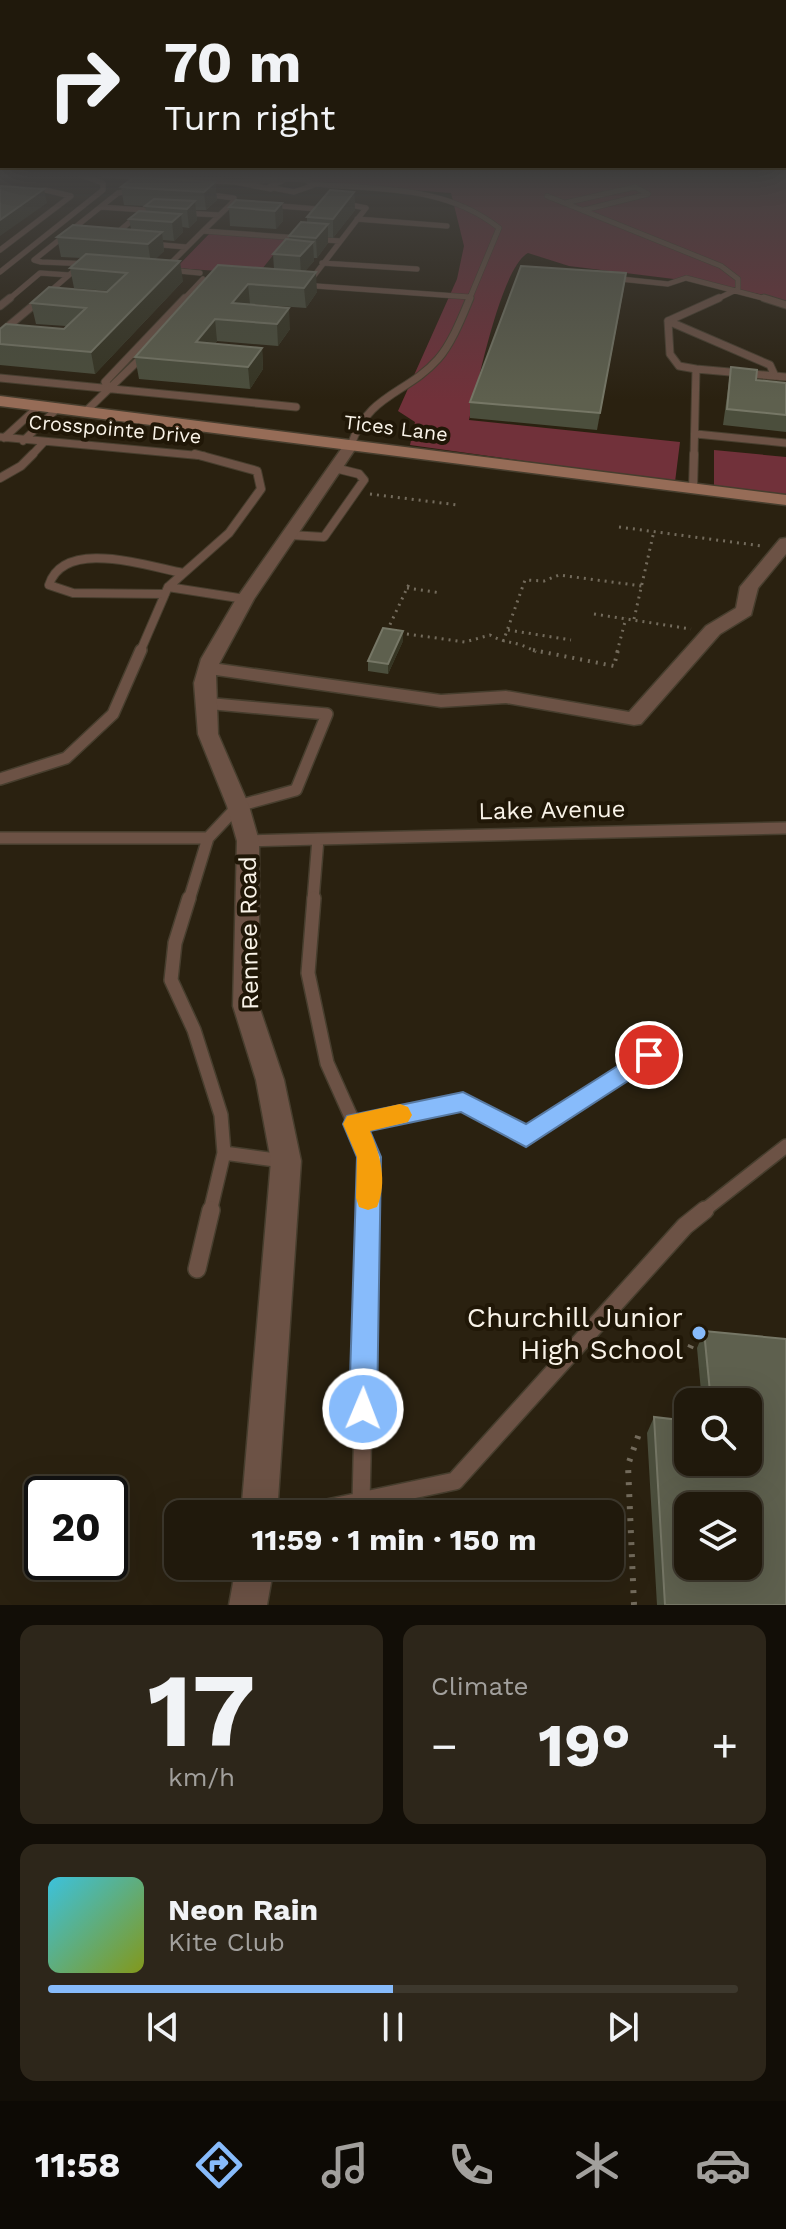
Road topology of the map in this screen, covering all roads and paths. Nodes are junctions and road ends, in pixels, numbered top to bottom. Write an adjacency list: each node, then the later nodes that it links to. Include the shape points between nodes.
1 (28, 250): 12 (lane)
2 (47, 250): 8 (lane, via 34,260)
3 (183, 250): 11 (lane)
4 (333, 250): 7 (lane)
5 (490, 250): 19 (lane)
6 (681, 250): 18 (lane, via 733,271)
7 (322, 263): 10 (lane); 16 (lane)
8 (81, 265): 9 (lane); 13 (lane)
9 (95, 266)
10 (417, 269)
11 (163, 270): 14 (lane); 14 (lane, via 152,271)
12 (0, 272)
13 (69, 275): 21 (lane, via 40,273); 23 (lane)
14 (204, 276): 28 (lane, via 119,383)
15 (600, 277): 18 (lane, via 668,284 686,278)
16 (310, 281): 17 (lane); 17 (lane, via 293,282)
17 (324, 284): 19 (lane)
18 (738, 289): 20 (lane); 22 (lane)
19 (471, 295): 39 (lane, via 438,359 373,406)
20 (786, 305)
21 (0, 306)
22 (668, 321): 24 (lane, via 670,354 679,366); 25 (lane, via 770,365)
23 (0, 333)
24 (696, 369): 25 (lane); 34 (lane)
25 (775, 376): 26 (lane)
26 (786, 377)
27 (0, 378): 28 (lane)
28 (108, 388): 31 (lane); 33 (lane)
29 (0, 401): 30 (street, Tices Lane)
30 (39, 406): 32 (street, Tices Lane); 35 (lane, Crosspointe Drive)
31 (296, 407)
32 (58, 408): 33 (street, Tices Lane); 36 (lane)
33 (85, 412): 39 (street, Tices Lane)
34 (696, 434): 38 (lane); 42 (lane)
35 (2, 437): 36 (lane, Crosspointe Drive)
36 (23, 441): 37 (lane, Crosspointe Drive)
37 (44, 442): 41 (lane, via 21,466); 50 (lane, Crosspointe Drive, via 202,453 257,471 261,489 229,533)
38 (786, 443)
39 (351, 445): 40 (street, Rennee Road); 42 (street, Tices Lane)
40 (335, 468): 43 (lane, via 362,476); 48 (street, Rennee Road)
41 (0, 478)
42 (693, 488): 44 (street, Tices Lane)
43 (356, 492): 45 (path); 48 (lane, via 326,537)
44 (786, 500)
45 (458, 505)
46 (619, 527): 47 (path)
47 (654, 531): 49 (path); 51 (path)
48 (290, 535): 54 (street, Rennee Road)
49 (782, 549): 59 (street, via 749,587 745,611)
50 (183, 573): 52 (lane, Crosspointe Drive); 52 (lane, via 81,557 60,564 49,580 49,585 73,593)
51 (642, 586): 57 (path); 58 (path, via 559,575 525,580)
52 (166, 590): 54 (lane); 64 (lane, Crosspointe Drive, via 113,714 66,758)
53 (441, 593): 61 (path, via 408,586 385,630 452,641 490,635)
54 (245, 599): 62 (street, Rennee Road)
55 (594, 614): 56 (path)
56 (626, 618): 57 (path); 61 (path, via 614,666 539,654 518,641)
57 (634, 619): 59 (path)
58 (508, 630): 60 (path); 61 (path)
59 (709, 634): 62 (street, via 634,719 506,697 441,701)
60 (571, 640)
61 (503, 642)
62 (209, 668): 63 (street, Rennee Road)
63 (204, 703): 65 (street, Rennee Road, via 218,765); 65 (lane, via 327,714 296,790)
64 (0, 779)
65 (238, 806): 68 (lane); 70 (street, Rennee Road)
66 (786, 828): 69 (lane, Lake Avenue)
67 (0, 838): 68 (lane)
68 (208, 838): 74 (lane, via 175,943 171,980 194,1030 221,1115)
69 (318, 839): 70 (lane, Lake Avenue); 72 (lane, via 308,973 327,1063)
70 (248, 841): 75 (street, Rennee Road, via 246,1006 270,1080)
71 (649, 1055): 72 (lane, via 526,1136 463,1102)
72 (355, 1124): 81 (lane, via 369,1157)
73 (786, 1146): 82 (lane, via 685,1226 455,1481)
74 (224, 1153): 75 (lane); 76 (lane)
75 (286, 1161): 80 (street, Rennee Road)
76 (197, 1269)
77 (712, 1334): 78 (path, via 697,1332)
78 (690, 1348)
79 (641, 1428): 85 (path, via 628,1465)
80 (260, 1500)
81 (361, 1500)
82 (374, 1500)
83 (252, 1580): 84 (street)
84 (248, 1605)
85 (634, 1605)

